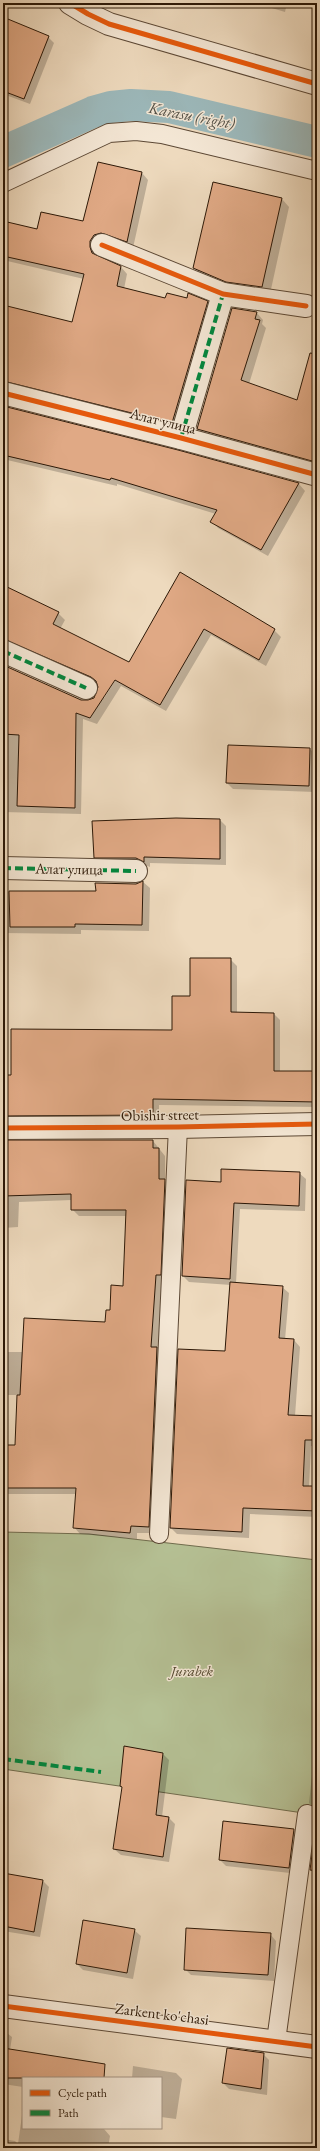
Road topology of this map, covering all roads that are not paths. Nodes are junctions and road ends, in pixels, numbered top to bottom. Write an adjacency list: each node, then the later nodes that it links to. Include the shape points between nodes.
1 (70, 3): 2 (street, via 109,24)
2 (317, 84)
3 (317, 171): 4 (lane, via 162,134 136,131 109,134)
4 (3, 183)
5 (102, 245): 6 (street)
6 (222, 294): 7 (street); 9 (street)
7 (306, 306)
8 (3, 393): 9 (street, Алат улица)
9 (181, 438): 10 (street, Алат улица)
10 (317, 475)
11 (3, 651): 12 (street)
12 (86, 688)
13 (3, 868): 14 (street, Алат улица)
14 (136, 871)
15 (317, 1124): 16 (street, Obishir street)
16 (178, 1127): 17 (street, Obishir street); 18 (lane)
17 (3, 1128)
18 (159, 1534)
19 (307, 1814): 21 (lane)
20 (3, 2006): 21 (street, Zarkent ko'chasi)
21 (276, 2041): 22 (street, Zarkent ko'chasi)
22 (317, 2047)

